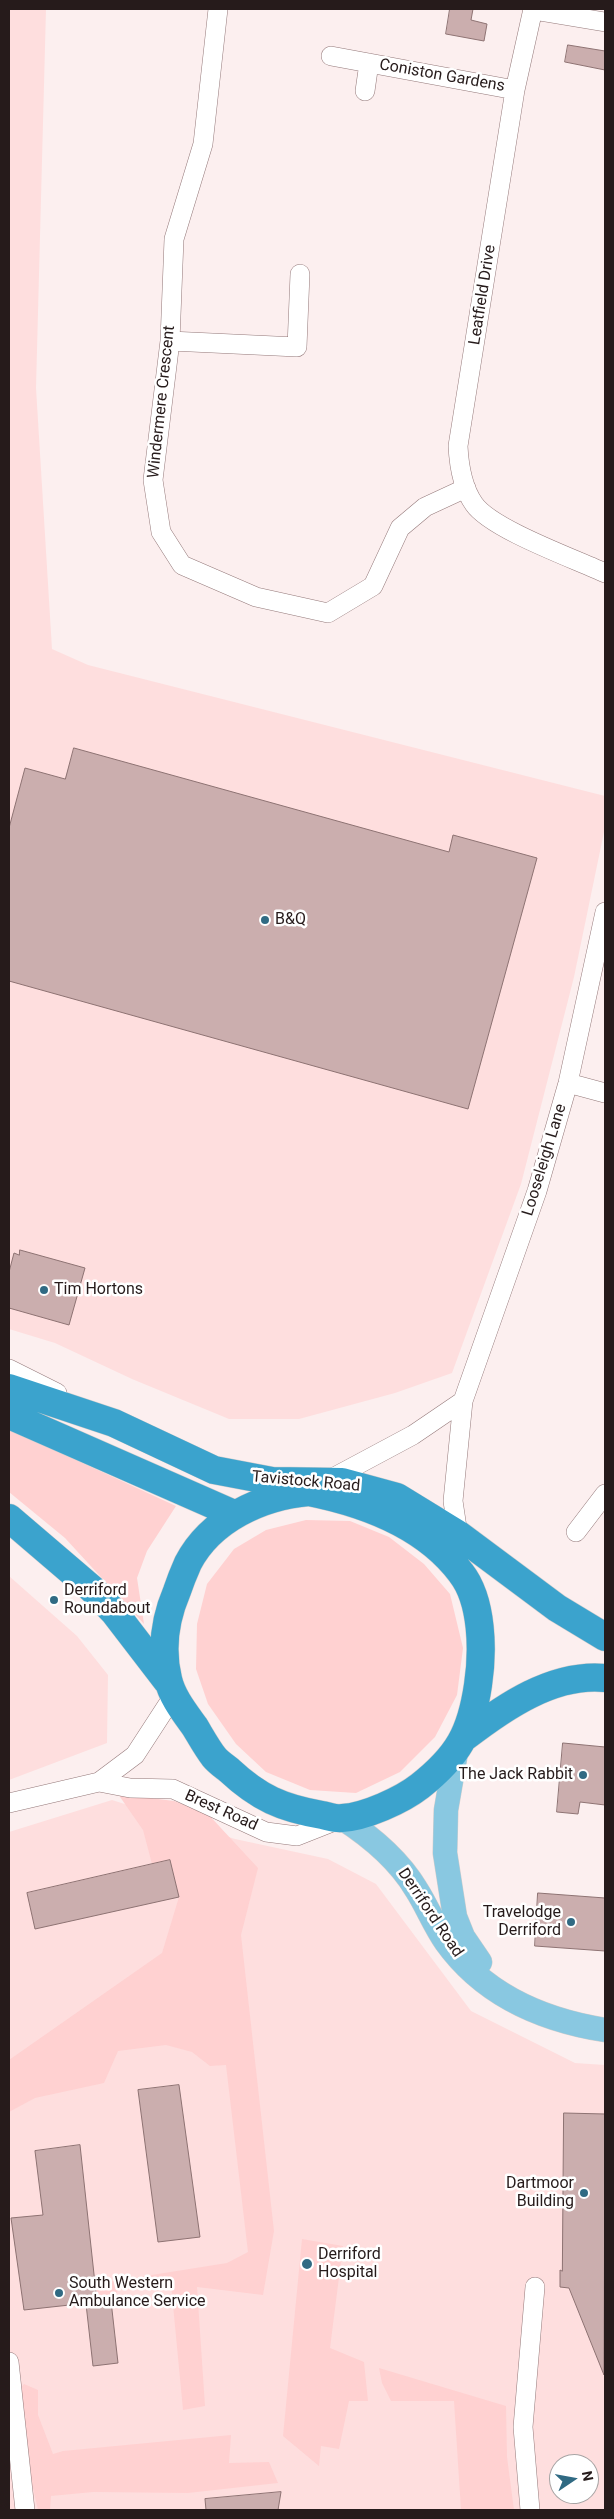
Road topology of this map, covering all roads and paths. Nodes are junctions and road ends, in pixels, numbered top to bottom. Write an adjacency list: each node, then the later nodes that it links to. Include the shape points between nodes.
1 (218, 9): 9 (street, Windermere Crescent, via 202,144 174,239)
2 (533, 9): 3 (street, Leatfield Drive); 6 (street, Leatfield Drive)
3 (605, 22)
4 (331, 56): 5 (street, Coniston Gardens)
5 (369, 63): 6 (street, Coniston Gardens); 7 (street, Coniston Gardens)
6 (515, 90): 10 (street, Leatfield Drive, via 458,446 459,467)
7 (365, 91)
8 (300, 274): 9 (street, via 298,348)
9 (170, 341): 10 (street, Windermere Crescent, via 153,480 162,532 182,565 256,597 328,613 373,586 400,528 425,507)
10 (466, 488): 11 (street, Leatfield Drive, via 474,505 493,522)
11 (605, 572)
12 (605, 912): 13 (street, Looseleigh Lane)
13 (568, 1083): 14 (street); 17 (street, Looseleigh Lane, via 537,1191)
14 (605, 1094)
15 (9, 1369): 19 (street)
16 (9, 1388): 19 (highway, Tavistock Road)
17 (463, 1401): 20 (street, via 413,1435); 25 (street, Looseleigh Lane, via 454,1501)
18 (9, 1415): 22 (highway)
19 (114, 1422): 20 (highway, Tavistock Road, via 214,1470)
20 (317, 1487): 22 (highway, via 252,1505); 25 (highway, Tavistock Road, via 350,1484 397,1497); 26 (highway, via 336,1498 387,1516 438,1548)
21 (605, 1494): 24 (street)
22 (234, 1514): 29 (highway, via 203,1542 189,1562 171,1604 164,1657)
23 (9, 1518): 29 (highway, via 114,1612)
24 (576, 1532)
25 (459, 1536): 26 (street, Looseleigh Lane); 27 (highway, Tavistock Road, via 557,1608)
26 (463, 1574): 30 (highway, via 472,1596 482,1651 476,1701)
27 (605, 1637)
28 (605, 1678): 30 (highway, via 591,1677 549,1686 522,1698 500,1711)
29 (171, 1688): 31 (street, Brest Road, via 136,1755); 33 (highway, via 214,1758 246,1786 272,1803)
30 (460, 1745): 33 (highway, via 408,1796 384,1807); 34 (main road, Derriford Road, via 444,1833 455,1917 463,1936 485,1968 514,1994)
31 (99, 1782): 32 (street, Brest Road); 33 (street, Brest Road, via 130,1788 173,1789 266,1832 297,1836)
32 (9, 1803)
33 (342, 1818): 34 (main road, Derriford Road, via 392,1857 406,1874 446,1942 475,1974 521,2006)
34 (549, 2016): 35 (main road, Derriford Road)
35 (605, 2030)
36 (535, 2287): 39 (street, via 523,2427)
37 (9, 2362): 38 (street)
38 (25, 2510)
39 (530, 2510)

